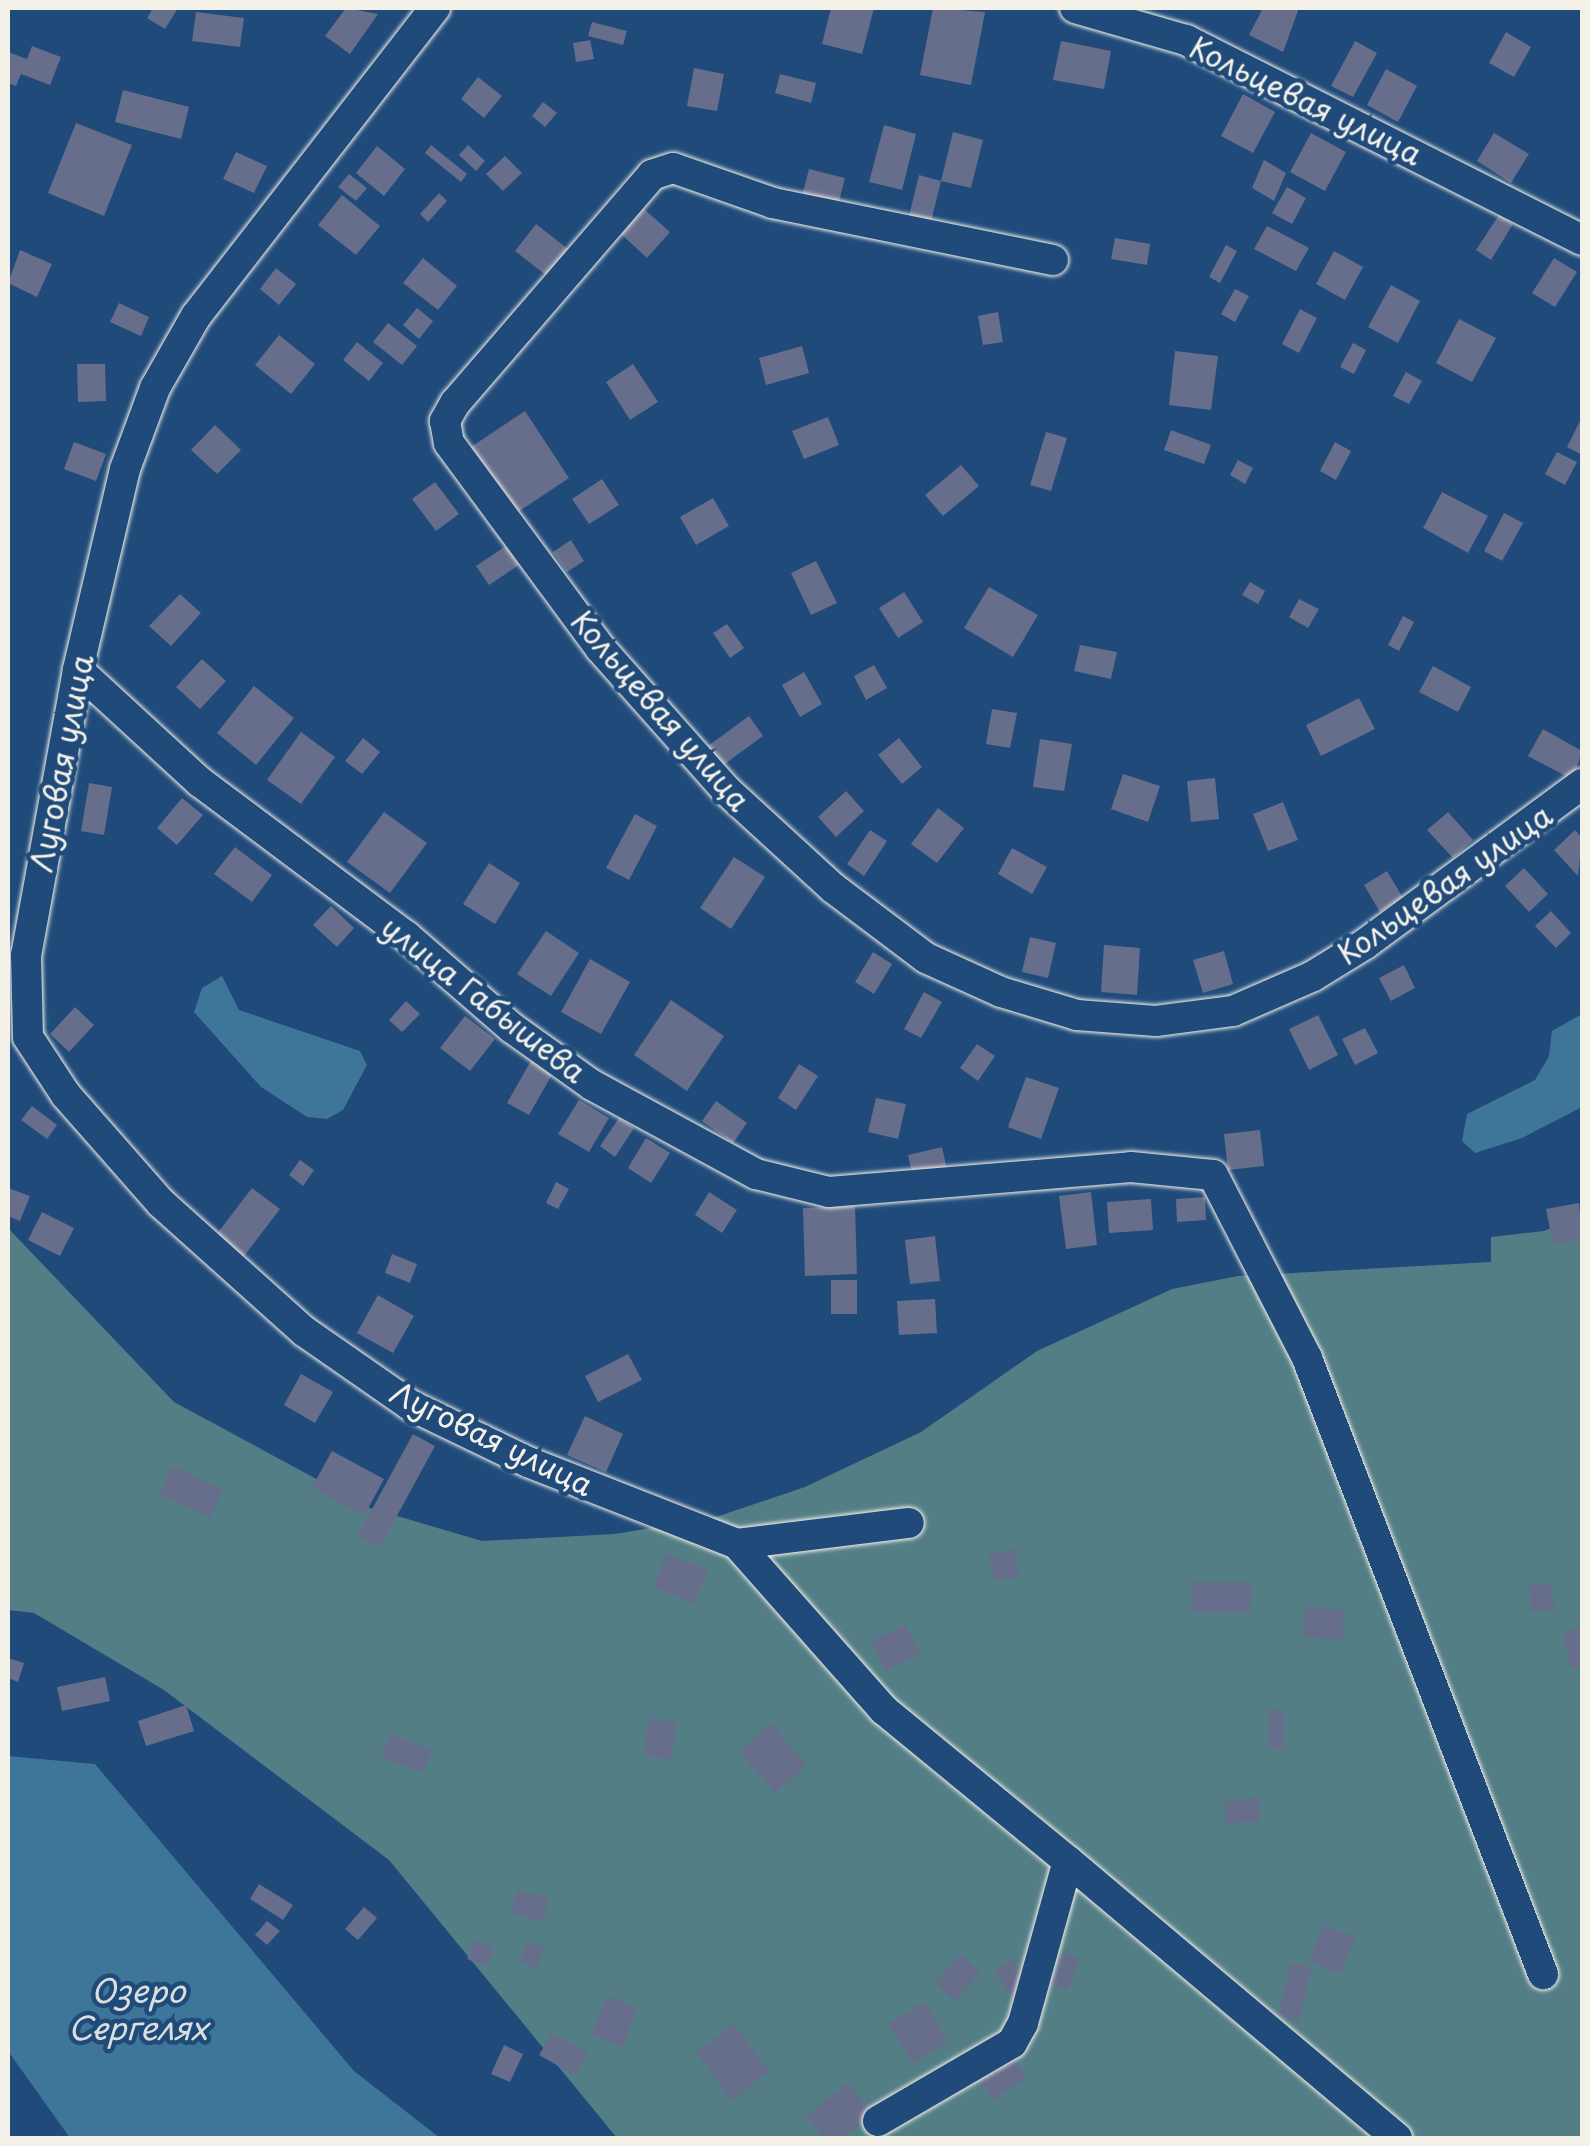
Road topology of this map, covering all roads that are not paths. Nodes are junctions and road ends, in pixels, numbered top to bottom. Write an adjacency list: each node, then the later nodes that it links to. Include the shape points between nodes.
1 (436, 8): 5 (street, Луговая улица, via 196,316 155,388 126,469)
2 (1075, 8): 3 (street, Кольцевая улица, via 1186,40)
3 (1582, 240)
4 (1053, 260): 6 (street, Кольцевая улица, via 774,203 674,168 652,175 455,403 444,422 449,443 600,648 725,789 833,888 926,958 1000,992 1077,1015 1156,1021 1233,1010 1314,976 1365,944)
5 (78, 670): 8 (street, Луговая улица, via 26,955 24,1011 28,1037 66,1096 162,1204 255,1289 410,1405 528,1462); 10 (street, улица Габышева, via 200,782 406,936 512,1028 690,1144 756,1174 829,1192 1131,1167 1213,1174 1299,1342)
6 (1582, 784)
7 (909, 1523): 8 (street, Луговая улица)
8 (736, 1544): 9 (street, via 884,1710)
9 (1068, 1861): 11 (street, via 1012,2043); 12 (street)
10 (1543, 1974)
11 (878, 2122)
12 (1397, 2138)

